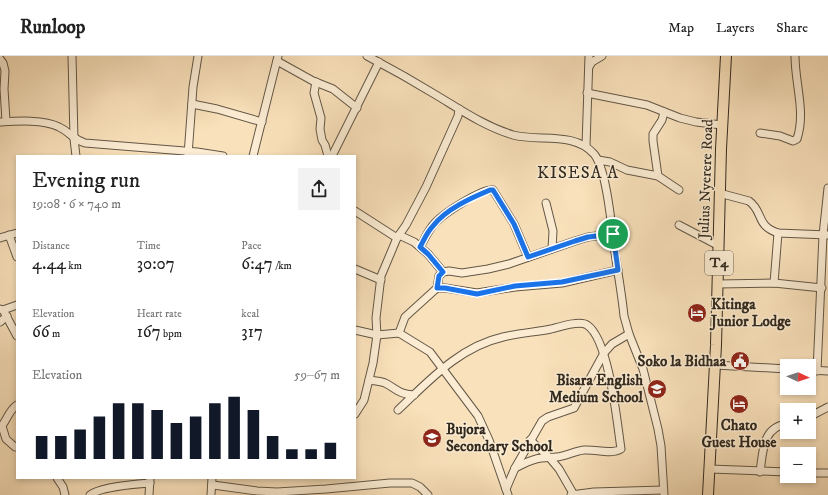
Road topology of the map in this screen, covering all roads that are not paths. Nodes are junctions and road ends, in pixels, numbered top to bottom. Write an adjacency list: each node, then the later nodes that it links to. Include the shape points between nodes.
1 (72, 56): 22 (street)
2 (198, 56): 14 (street)
3 (367, 56): 10 (street)
4 (589, 56): 11 (street)
5 (602, 56): 11 (street, via 592,62)
6 (726, 56): 20 (highway, Julius Nyerere Road / T4)
7 (795, 56): 21 (street, via 800,110 800,130 797,139 793,141)
8 (278, 58): 12 (street); 19 (street)
9 (0, 59): 18 (street, via 5,67)
10 (379, 62): 15 (street); 16 (street)
11 (589, 68): 13 (street)
12 (316, 82): 15 (street, via 332,89); 28 (street, via 314,93 321,118 320,134)
13 (587, 92): 17 (street, via 647,105); 23 (street)
14 (192, 104): 19 (street); 24 (street)
15 (357, 108): 29 (street)
16 (459, 109): 23 (street, via 486,124 515,135 574,141); 43 (street, via 426,187)
17 (664, 112): 20 (street, via 696,122); 31 (street, via 653,134)
18 (3, 121): 22 (street, via 48,123 62,129)
19 (262, 122): 27 (street)
20 (722, 125): 34 (highway, Julius Nyerere Road / T4)
21 (760, 133)
22 (74, 139): 24 (street, via 85,144); 25 (street)
23 (586, 146): 30 (street)
24 (188, 154): 26 (street)
25 (76, 155)
26 (206, 155)
27 (253, 155)
28 (328, 155)
29 (333, 155)
30 (598, 160): 31 (street); 40 (street)
31 (658, 176): 33 (street)
32 (828, 188): 42 (street)
33 (679, 190)
34 (719, 193): 39 (street, via 749,201 765,227); 46 (highway, Julius Nyerere Road / T4)
35 (546, 203): 45 (street, via 553,231)
36 (356, 212): 43 (street)
37 (679, 225): 46 (street)
38 (16, 233): 41 (street)
39 (778, 233): 42 (street); 55 (street)
40 (613, 234): 45 (street, via 588,237 560,246); 51 (street)
41 (9, 235): 44 (street); 48 (street)
42 (826, 235): 57 (street)
43 (398, 236): 47 (street); 53 (street)
44 (0, 238)
45 (553, 245): 49 (street)
46 (719, 246): 54 (highway, Julius Nyerere Road / T4)
47 (420, 247): 49 (street, via 428,232 440,219 471,198 493,190 514,224); 52 (street)
48 (16, 254)
49 (528, 257): 52 (street, via 509,264 462,273)
50 (356, 269): 53 (street)
51 (618, 270): 56 (street, via 562,282 515,286 477,294); 64 (street)
52 (443, 272): 56 (street, via 439,276)
53 (381, 280): 65 (street, via 376,318)
54 (718, 284): 55 (street); 70 (highway, Julius Nyerere Road / T4)
55 (774, 284): 57 (street)
56 (437, 288): 62 (street, via 405,317)
57 (822, 288): 69 (street)
58 (16, 306): 59 (street)
59 (3, 312): 60 (street); 63 (street)
60 (0, 322)
61 (356, 330): 65 (street)
62 (400, 333): 65 (street); 71 (street, via 430,352)
63 (16, 334)
64 (629, 334): 67 (street); 97 (street, via 643,369 658,429)
65 (377, 335): 75 (street)
66 (599, 342): 67 (street); 68 (street); 71 (street, via 587,325 579,323 503,336 461,355)
67 (612, 344): 68 (street)
68 (604, 353): 84 (street, via 574,408 542,421); 86 (street, via 621,449 586,450)
69 (814, 359)
70 (715, 365): 72 (street); 88 (highway, Julius Nyerere Road / T4)
71 (442, 369): 76 (street); 96 (street, via 478,416)
72 (780, 369)
73 (816, 371): 74 (street)
74 (828, 371)
75 (369, 380): 76 (street, via 383,382 405,395); 80 (street, via 364,400)
76 (414, 395): 79 (street)
77 (16, 406): 83 (street, via 9,412)
78 (828, 407): 81 (street)
79 (398, 410)
80 (356, 412)
81 (816, 414)
82 (780, 426): 89 (street, via 765,440)
83 (1, 427): 85 (street, via 6,439)
84 (530, 440): 86 (street); 87 (street)
85 (15, 447)
86 (549, 457): 87 (street, via 527,462); 104 (street, via 559,469)
87 (515, 468): 96 (street)
88 (710, 469): 89 (street); 105 (highway, Julius Nyerere Road / T4)
89 (760, 472): 90 (street)
90 (780, 472)
91 (816, 473): 92 (street)
92 (828, 473)
93 (58, 479): 99 (street)
94 (150, 480): 100 (street, via 97,491); 101 (street)
95 (212, 481): 98 (street); 102 (street)
96 (507, 492)
97 (664, 492): 104 (street, via 594,492)
98 (278, 493): 103 (street, via 412,483)
99 (65, 495)
100 (90, 495)
101 (149, 495)
102 (211, 495)
103 (428, 495)
104 (573, 495)
105 (708, 495)

